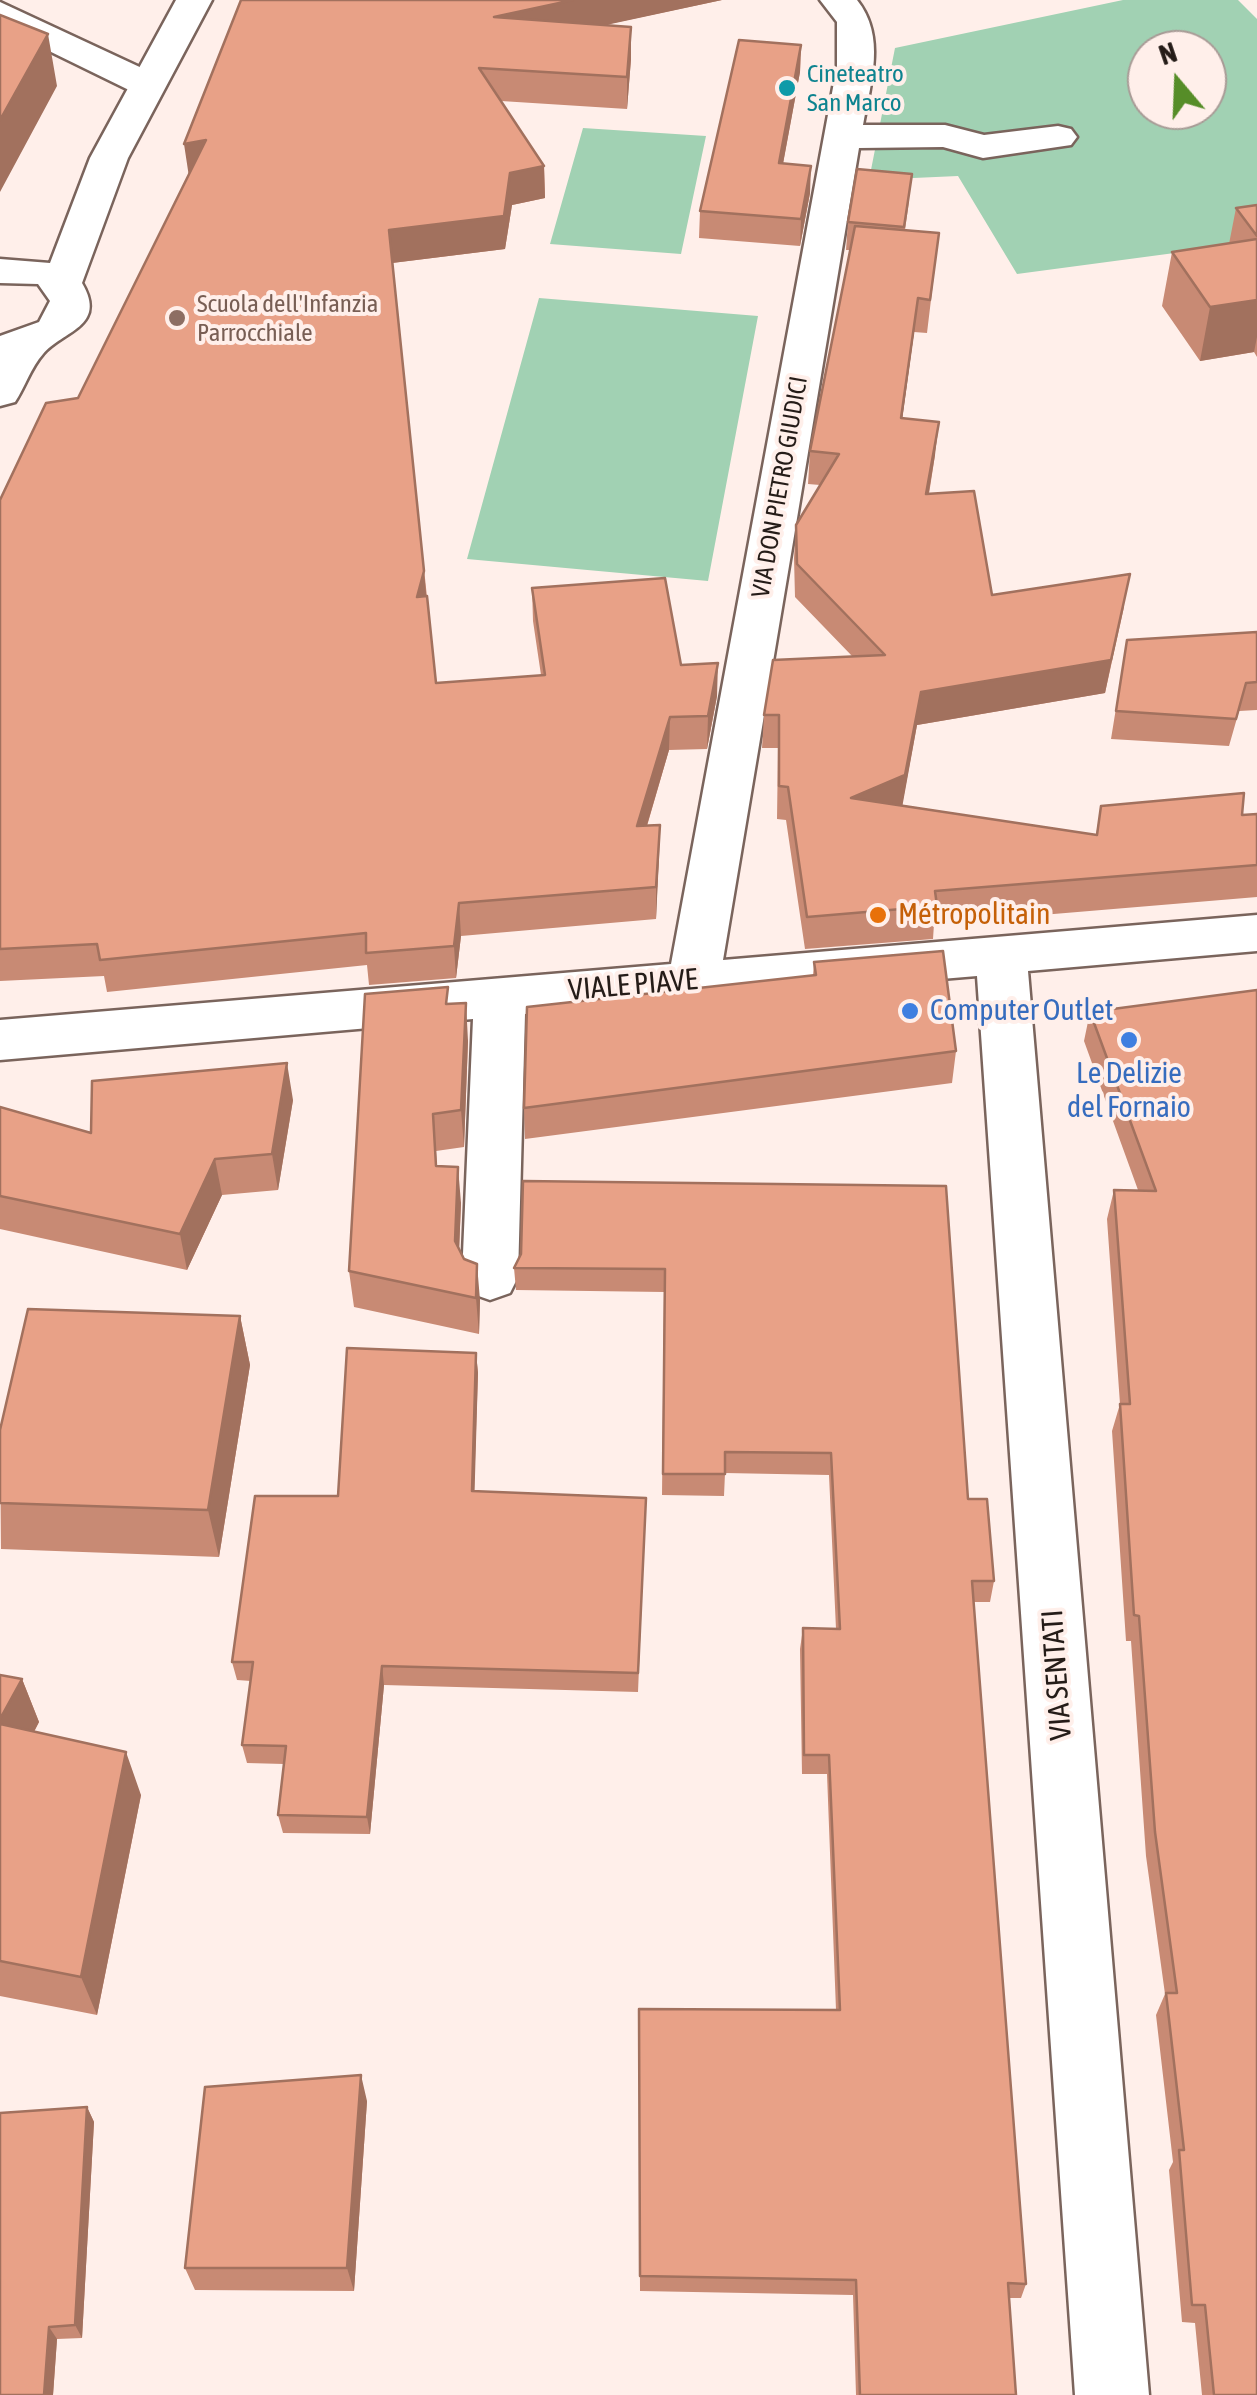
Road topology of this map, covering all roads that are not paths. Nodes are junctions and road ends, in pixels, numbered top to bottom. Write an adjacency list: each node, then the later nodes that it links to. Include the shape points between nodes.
1 (194, 0): 4 (street)
2 (838, 0): 5 (street, VIA DON PIETRO GIUDICI, via 855,21 855,66)
3 (0, 13): 4 (street)
4 (146, 84): 7 (street)
5 (840, 137): 6 (street, via 944,136 983,147); 14 (street, VIA DON PIETRO GIUDICI)
6 (1058, 138)
7 (109, 158): 8 (street); 9 (street)
8 (6, 270): 9 (street, via 47,274)
9 (62, 283): 10 (street, via 72,308 65,322)
10 (14, 346): 11 (street)
11 (0, 393)
12 (1257, 933): 13 (street, VIALE PIAVE)
13 (1001, 954): 14 (street, VIALE PIAVE); 18 (street, VIA SENTATI)
14 (694, 979): 15 (street, VIALE PIAVE)
15 (500, 996): 16 (street, VIALE PIAVE); 17 (street)
16 (3, 1039)
17 (490, 1277)
18 (1112, 2395)

